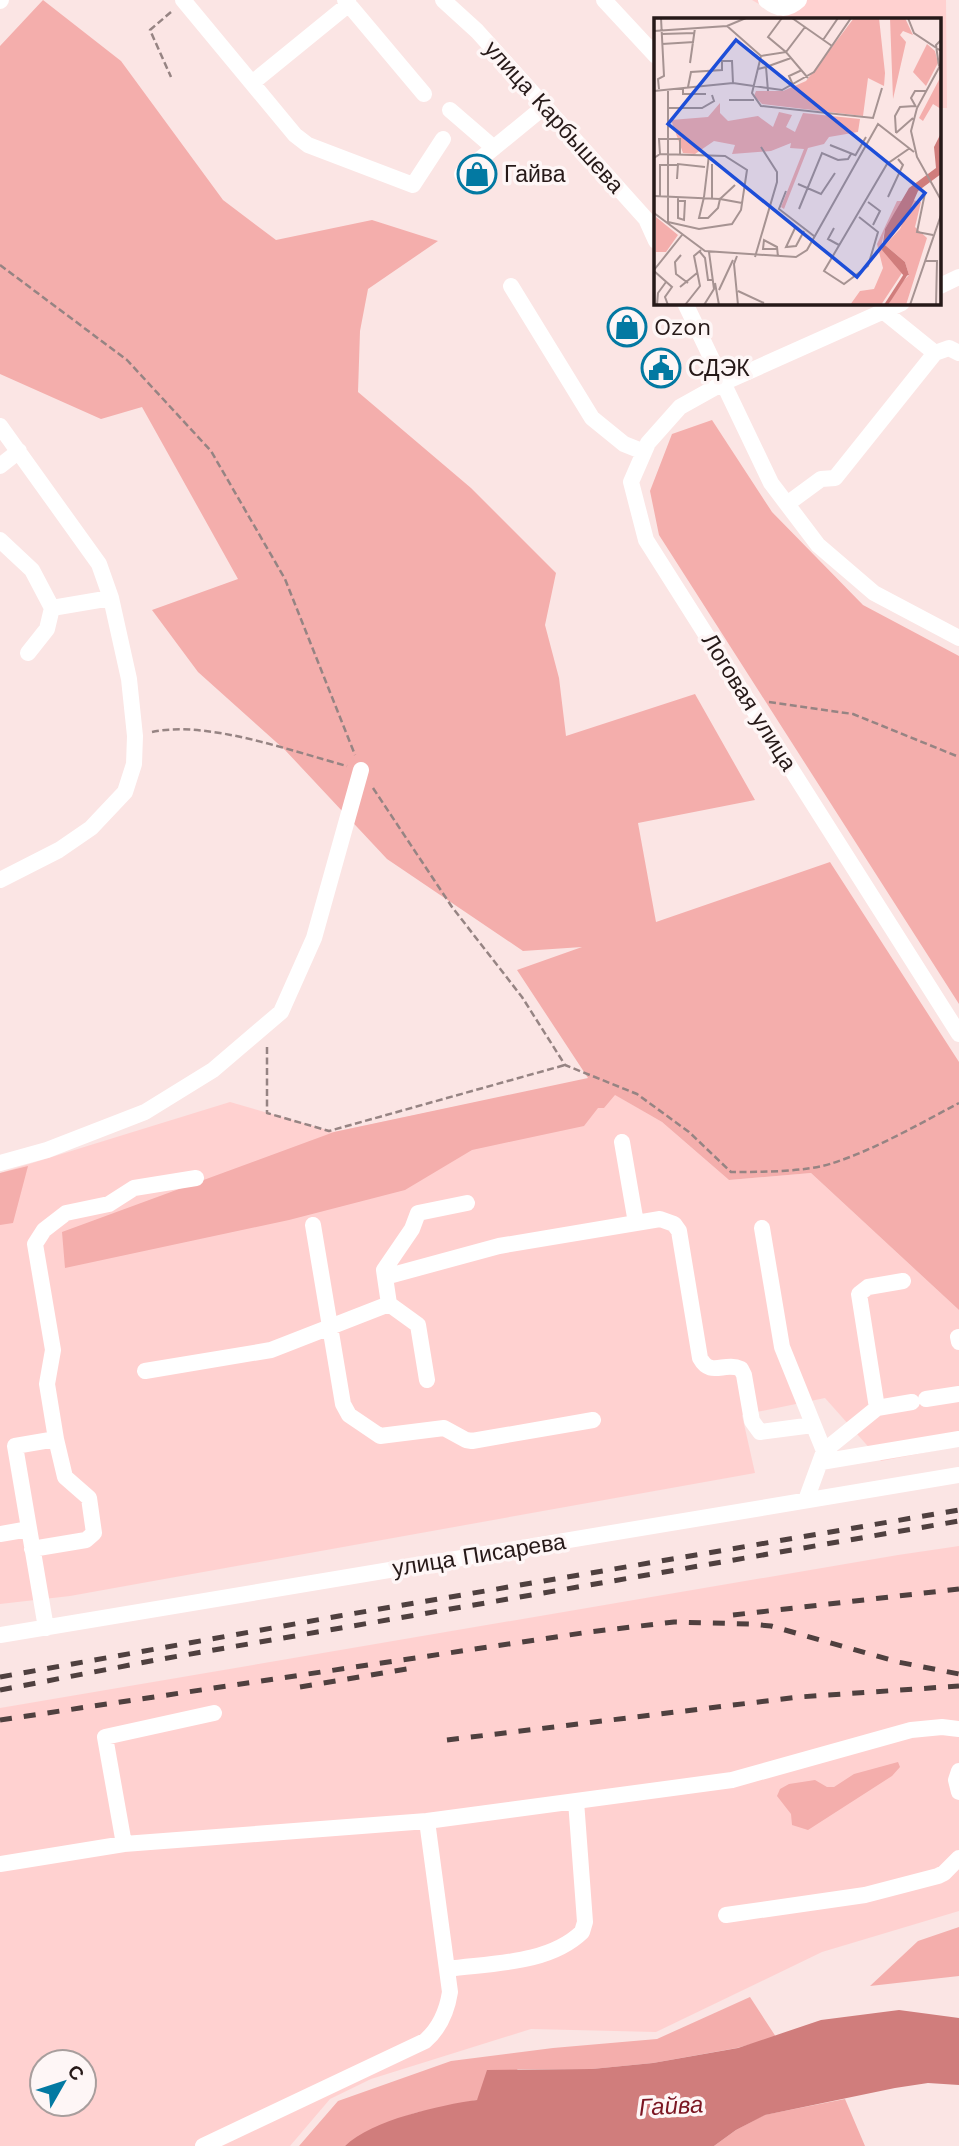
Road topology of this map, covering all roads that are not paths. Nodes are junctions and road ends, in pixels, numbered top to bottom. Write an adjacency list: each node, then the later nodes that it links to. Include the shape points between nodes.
1 (443, 0): 10 (street, улица Карбышева)
2 (604, 0): 7 (street)
3 (766, 0): 4 (street, via 787,9)
4 (799, 0)
5 (347, 2): 8 (street); 9 (street)
6 (190, 3): 8 (street)
7 (654, 54)
8 (252, 83): 12 (street, via 301,140 409,185 415,183)
9 (425, 94)
10 (545, 106): 13 (street); 15 (street, улица Карбышева)
11 (450, 110): 13 (street)
12 (443, 139)
13 (494, 148): 14 (street)
14 (462, 174)
15 (651, 214)
16 (959, 277): 17 (street)
17 (942, 285)
18 (511, 286): 27 (street, via 592,418 624,444)
19 (685, 304): 24 (street)
20 (900, 304): 21 (street, Логовая улица)
21 (883, 311): 22 (street); 24 (street, Логовая улица)
22 (935, 353): 23 (street, via 948,348); 29 (street, via 835,478 821,479)
23 (959, 353)
24 (723, 383): 27 (street, Логовая улица, via 680,407); 29 (street, via 771,483)
25 (0, 426): 26 (street)
26 (19, 451): 28 (street); 31 (street, via 99,564)
27 (644, 452): 37 (street, Логовая улица, via 631,482 646,540)
28 (0, 466)
29 (787, 504): 33 (street, via 818,545 874,593)
30 (0, 540): 32 (street, via 32,570)
31 (111, 598): 32 (street); 36 (street, via 129,679 135,736 134,764 125,792 91,828)
32 (52, 608): 34 (street, via 47,629)
33 (959, 638)
34 (28, 653)
35 (361, 770): 39 (street, via 314,938 281,1012 213,1070 145,1112)
36 (0, 880)
37 (959, 1034)
38 (622, 1142): 42 (street)
39 (0, 1163)
40 (195, 1178): 55 (street, via 134,1188 109,1203 66,1213 38,1236 36,1254 53,1350 47,1384)
41 (467, 1203): 45 (street, via 418,1213 384,1270)
42 (636, 1223): 45 (street, via 499,1246); 54 (street, via 660,1219 674,1224 700,1358 708,1368 741,1369 756,1429 766,1433)
43 (313, 1225): 48 (street)
44 (762, 1228): 54 (street, via 782,1347)
45 (385, 1277): 47 (street)
46 (903, 1281): 52 (street, via 868,1286 859,1294)
47 (389, 1304): 48 (street); 50 (street, via 418,1325)
48 (330, 1329): 49 (street, via 271,1350); 53 (street, via 345,1409 380,1436 444,1428 472,1441)
49 (145, 1371)
50 (428, 1380)
51 (959, 1394): 52 (street)
52 (877, 1408): 58 (street)
53 (593, 1420)
54 (813, 1425): 58 (street)
55 (57, 1439): 57 (street); 63 (street, via 65,1477 89,1498 94,1533 86,1540)
56 (959, 1439): 58 (street)
57 (7, 1447): 61 (street)
58 (822, 1457): 60 (street)
59 (959, 1475): 60 (street, улица Писарева)
60 (806, 1500): 64 (street, улица Писарева)
61 (29, 1529): 62 (street); 63 (street)
62 (0, 1534)
63 (32, 1549): 64 (street)
64 (46, 1628): 65 (street, улица Писарева)
65 (0, 1635)
66 (214, 1713): 72 (street, via 105,1737)
67 (959, 1729): 70 (street, via 911,1730 732,1780)
68 (959, 1771): 69 (street)
69 (959, 1792)
70 (576, 1801): 71 (street); 76 (street, via 582,1932 551,1953)
71 (427, 1821): 72 (street); 76 (street)
72 (124, 1844): 74 (street)
73 (959, 1858): 75 (street, via 937,1876 865,1895)
74 (0, 1864)
75 (726, 1916)
76 (448, 1969): 77 (street, via 450,1992 445,2013 425,2041)
77 (203, 2146)

